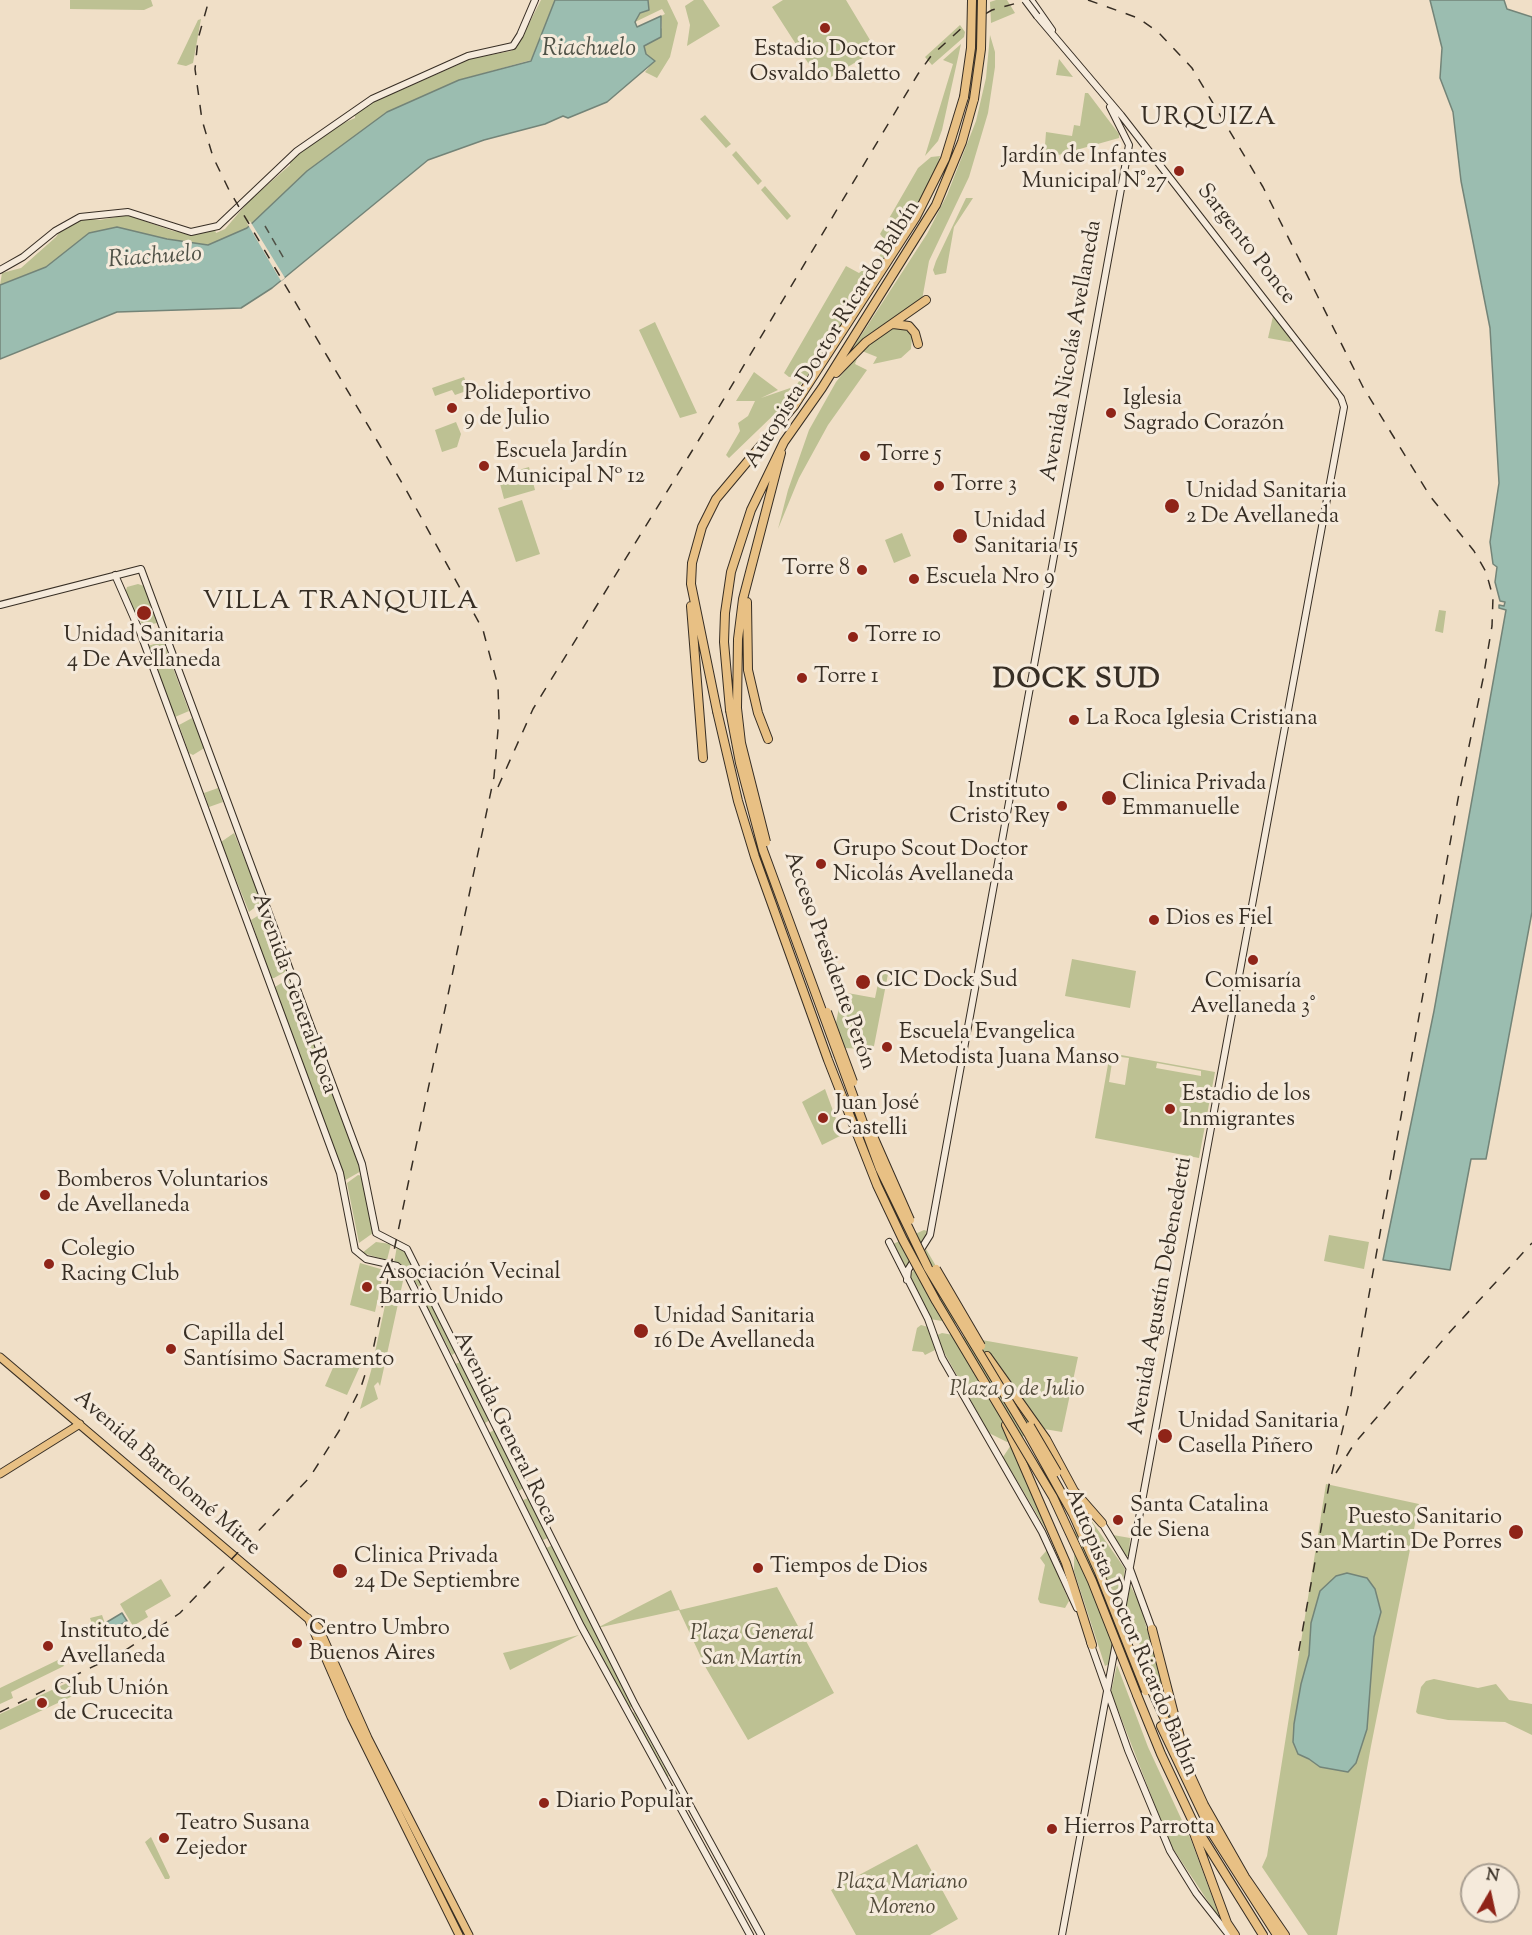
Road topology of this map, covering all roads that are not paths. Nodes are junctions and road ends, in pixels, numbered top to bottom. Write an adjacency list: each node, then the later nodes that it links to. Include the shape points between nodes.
1 (536, 0): 10 (main road, via 513,46 468,56 372,99 297,151 218,226 191,232 125,212 80,217)
2 (972, 0): 19 (highway, Autopista Doctor Ricardo Balbín, bridge, via 967,82 945,159 916,217 794,406 716,499 699,535)
3 (982, 0): 14 (highway, Autopista Doctor Ricardo Balbín, bridge, via 976,83 955,162 927,221)
4 (1025, 0): 6 (main road, bridge)
5 (1031, 0): 6 (main road)
6 (1054, 34): 7 (main road)
7 (1106, 101): 8 (main road, Sargento Ponce); 9 (main road)
8 (1140, 139): 9 (main road); 15 (main road, Sargento Ponce, via 1341,398)
9 (1129, 145): 25 (main road, Avenida Nicolás Avellaneda, via 930,1235 908,1270)
10 (0, 270)
11 (926, 300): 12 (highway)
12 (892, 324): 13 (highway, via 909,326); 14 (highway, via 859,349)
13 (918, 344)
14 (822, 388): 16 (highway, Autopista Doctor Ricardo Balbín)
15 (1343, 416): 32 (main road, Avenida Agustín Debenedetti)
16 (784, 442): 18 (highway, Acceso Presidente Perón); 21 (highway, Autopista Doctor Ricardo Balbín, via 752,510 727,590 724,642)
17 (115, 575): 20 (main road); 42 (main road, Avenida General Roca, via 145,644 340,1173 355,1250 366,1259 397,1266 407,1274 581,1626); 43 (main road, Avenida General Roca, via 141,568 362,1164 376,1233 407,1249 635,1705)
18 (748, 576): 21 (highway, Acceso Presidente Perón); 22 (highway, via 748,670)
19 (692, 584): 23 (highway); 28 (highway, Autopista Doctor Ricardo Balbín, bridge, via 738,801 853,1125 903,1240)
20 (0, 605)
21 (733, 709): 26 (highway, Acceso Presidente Perón, bridge, via 766,842 863,1112 915,1230); 37 (highway, Autopista Doctor Ricardo Balbín, bridge, via 740,763 763,850 880,1169 928,1268 1073,1514)
22 (768, 739)
23 (703, 758)
24 (889, 1242): 25 (main road)
25 (907, 1280): 35 (main road, via 928,1318 946,1366 1042,1532)
26 (987, 1356): 31 (highway, via 1029,1414 1074,1491); 37 (highway, Acceso Presidente Perón, bridge, via 1073,1503 1107,1577)
27 (0, 1357): 29 (main road, Avenida Bartolomé Mitre)
28 (984, 1382): 35 (highway, bridge, via 1018,1449 1059,1547); 39 (highway, Autopista Doctor Ricardo Balbín, bridge, via 1063,1518)
29 (80, 1424): 30 (main road); 33 (main road, Avenida Bartolomé Mitre)
30 (0, 1474)
31 (1102, 1523): 32 (main road)
32 (1130, 1569): 34 (main road); 36 (main road, Avenida Agustín Debenedetti)
33 (308, 1618): 40 (main road, Avenida Bartolomé Mitre, via 355,1726); 41 (main road, Avenida Bartolomé Mitre, via 319,1628 368,1738)
34 (1152, 1629): 38 (highway, via 1183,1751)
35 (1092, 1645): 36 (main road)
36 (1108, 1690): 44 (main road, Avenida Agustín Debenedetti); 45 (main road, via 1170,1851)
37 (1149, 1690): 38 (highway, Acceso Presidente Perón); 48 (highway, Autopista Doctor Ricardo Balbín, via 1172,1752 1212,1833)
38 (1198, 1793): 49 (highway, Acceso Presidente Perón, via 1245,1877)
39 (1182, 1799): 46 (highway, via 1223,1914); 47 (highway, Autopista Doctor Ricardo Balbín, via 1219,1868)
40 (459, 1935)
41 (469, 1935)
42 (750, 1935)
43 (761, 1935)
44 (1062, 1935)
45 (1229, 1935)
46 (1235, 1935)
47 (1263, 1935)
48 (1277, 1935)
49 (1285, 1935)

